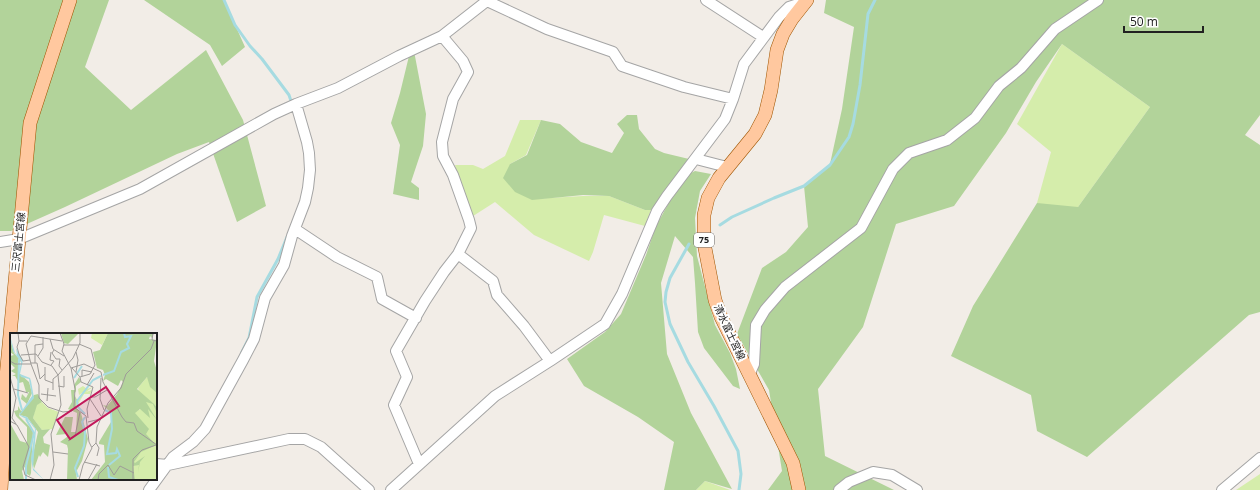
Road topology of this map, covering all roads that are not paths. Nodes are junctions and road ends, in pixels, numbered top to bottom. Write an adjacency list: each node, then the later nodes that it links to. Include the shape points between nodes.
1 (70, 0): 13 (main road, 三沢富士宮線, via 30,123)
2 (706, 0): 7 (street)
3 (807, 0): 7 (street, via 789,7); 11 (main road, 清水富士宮線 / 75, via 792,19 777,50 765,115 755,134)
4 (1098, 0): 20 (street, via 1055,29 1021,68 999,86 975,118 947,140 909,153 893,169 861,228 785,287 765,310 756,326 754,364)
5 (488, 1): 6 (street); 8 (street, via 547,29 613,52 622,66 684,87)
6 (442, 36): 9 (street, via 338,88); 15 (street, via 463,61 468,72 453,99 442,142 443,156 453,175 471,228)
7 (764, 37): 8 (street, via 744,64)
8 (733, 99): 10 (street, via 725,119)
9 (296, 104): 12 (street, via 307,142 310,170 305,202); 13 (street, via 140,189)
10 (696, 159): 11 (street); 19 (street, via 657,211 622,294 604,324)
11 (727, 167): 20 (main road, 清水富士宮線 / 75, via 708,198 704,215 704,243 715,300)
12 (295, 230): 16 (street, via 337,257 377,277 382,300); 26 (street, via 284,265 265,298 254,339 243,360 205,429 173,457)
13 (19, 239): 14 (street); 17 (main road, 三沢富士宮線)
14 (0, 242)
15 (458, 254): 16 (street); 19 (street, via 493,281 497,295)
16 (416, 318): 25 (street, via 396,351 407,377 394,405)
17 (10, 333)
18 (10, 335): 21 (main road, 三沢富士宮線)
19 (550, 361): 25 (street, via 495,396)
20 (750, 374): 33 (main road, 清水富士宮線 / 75, via 794,463)
21 (3, 398): 22 (main road, 三沢富士宮線)
22 (8, 419): 29 (main road, 三沢富士宮線)
23 (1260, 458): 36 (street)
24 (157, 464): 26 (street)
25 (419, 464): 32 (street)
26 (168, 465): 27 (street); 31 (street, via 290,439 306,439 321,447)
27 (157, 479)
28 (156, 480): 30 (street)
29 (1, 490)
30 (148, 490)
31 (369, 490)
32 (391, 490)
33 (799, 490)
34 (839, 490): 35 (street, via 849,482 873,472 892,475)
35 (917, 490)
36 (1222, 490)

